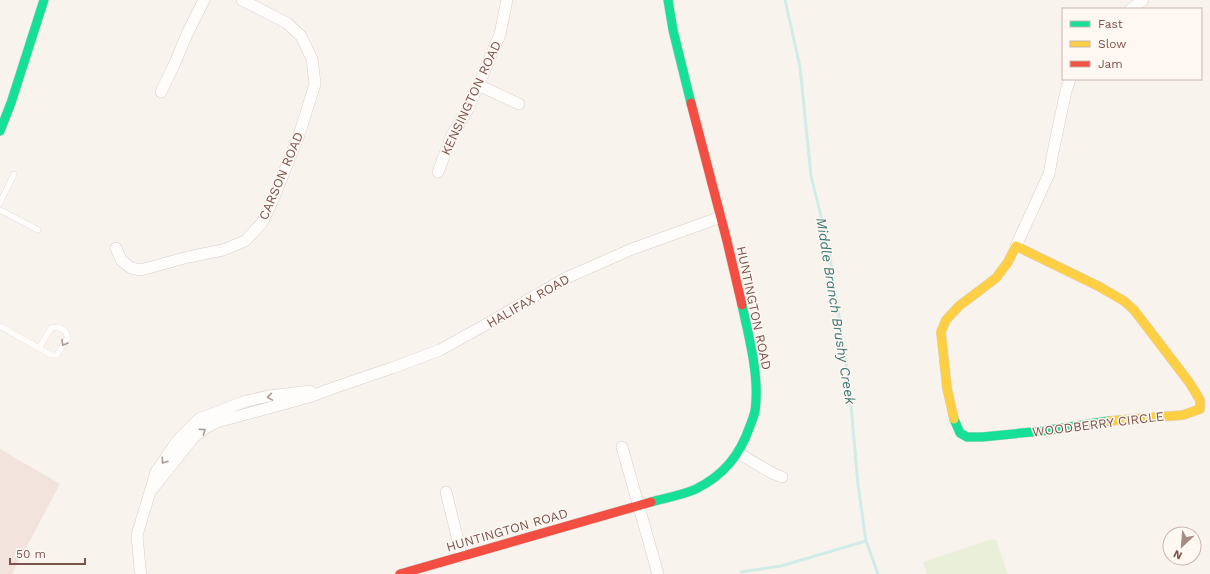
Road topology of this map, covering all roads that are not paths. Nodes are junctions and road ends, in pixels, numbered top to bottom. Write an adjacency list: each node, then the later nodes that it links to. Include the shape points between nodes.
1 (44, 0): 11 (street)
2 (204, 0): 10 (street)
3 (242, 0): 21 (street, CARSON ROAD, via 287,23 301,36 312,59 315,84 299,135 262,223 245,241 223,250 141,270 131,268 121,260)
4 (507, 0): 9 (street, KENSINGTON ROAD, via 500,34)
5 (668, 0): 18 (street, HUNTINGTON ROAD, via 685,81)
6 (1143, 0): 7 (street)
7 (1132, 8)
8 (1070, 80): 20 (street, WOODBERRY CIRCLE, via 1049,174)
9 (478, 85): 12 (street); 14 (street, KENSINGTON ROAD, via 468,109 452,135)
10 (160, 92)
11 (5, 102): 13 (street)
12 (519, 104)
13 (0, 131)
14 (438, 172)
15 (14, 174): 16 (lane)
16 (0, 203)
17 (0, 210): 19 (lane)
18 (721, 217): 25 (street, HUNTINGTON ROAD, via 746,323 756,388 755,412); 30 (street, HALIFAX ROAD, via 632,249 566,278 440,350 336,387 269,396 199,419 177,441 156,472 137,535)
19 (38, 230)
20 (1016, 246): 20 (street, WOODBERRY CIRCLE, via 996,278 959,306 946,320 941,332 947,388 953,418 960,433 967,437 982,437 1183,415 1200,409 1200,400 1188,382 1134,310 1124,301)
21 (116, 248)
22 (0, 326): 23 (lane)
23 (39, 348): 23 (lane, one-way to 23, via 51,328 58,326 68,336 57,355)
24 (622, 447): 28 (street)
25 (738, 452): 26 (street, via 772,474); 28 (street, HUNTINGTON ROAD, via 719,475 695,489)
26 (782, 477)
27 (446, 492): 29 (street)
28 (639, 506): 29 (street, HUNTINGTON ROAD); 32 (street)
29 (462, 557): 31 (street, HUNTINGTON ROAD)
30 (141, 574)
31 (400, 574)
32 (658, 574)

